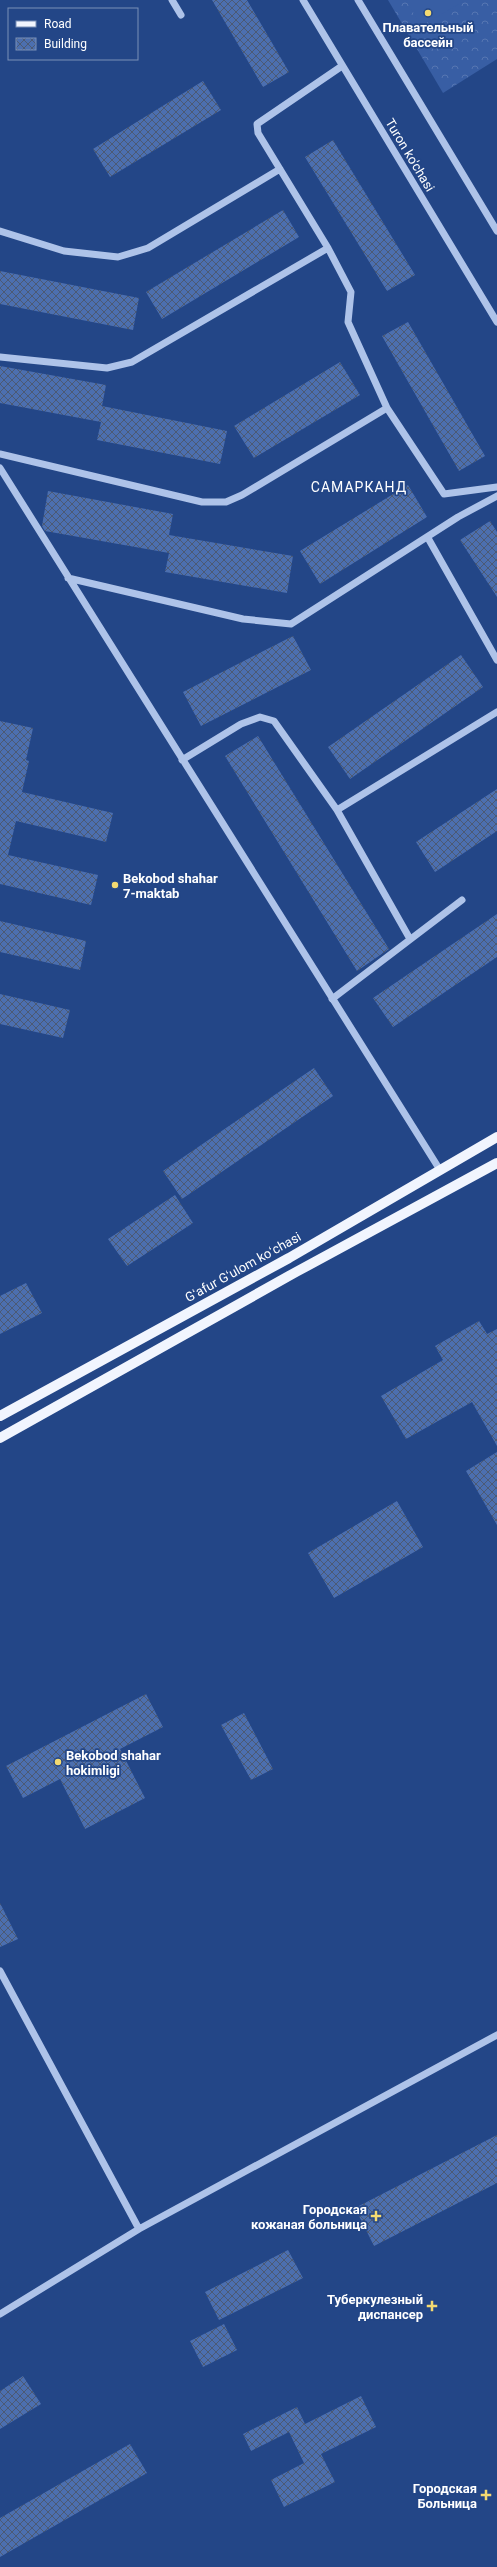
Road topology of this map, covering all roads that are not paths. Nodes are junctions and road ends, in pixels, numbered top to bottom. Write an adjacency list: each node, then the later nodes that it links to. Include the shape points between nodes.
1 (172, 0): 4 (street)
2 (303, 0): 5 (street, Turon ko'chasi)
3 (358, 0): 8 (street)
4 (180, 15)
5 (342, 66): 6 (street, via 257,124 258,133); 10 (street, Turon ko'chasi)
6 (280, 169): 7 (street, via 148,248 118,256 64,251); 9 (street)
7 (0, 231)
8 (497, 231)
9 (328, 248): 11 (street, via 132,362 107,368); 12 (street, via 351,292 348,322)
10 (497, 322)
11 (0, 357)
12 (387, 408): 13 (street, via 242,495 226,502 202,502); 15 (street, via 444,494)
13 (0, 454)
14 (0, 468): 18 (street)
15 (497, 487)
16 (497, 496): 17 (street)
17 (428, 538): 18 (street, via 291,624 243,619); 19 (street)
18 (68, 578): 21 (street)
19 (497, 660)
20 (497, 712): 22 (street)
21 (182, 760): 22 (street, via 241,724 260,717 274,721); 25 (street)
22 (337, 810): 24 (street)
23 (462, 900): 24 (street)
24 (410, 940): 25 (street)
25 (332, 999): 28 (street)
26 (497, 1137): 28 (main road, Gʻafur Gʻulom koʻchasi)
27 (497, 1163): 30 (main road)
28 (440, 1170): 29 (main road, Gʻafur Gʻulom koʻchasi)
29 (289, 1258): 30 (main road); 31 (main road, Gʻafur Gʻulom koʻchasi)
30 (296, 1272): 32 (main road)
31 (0, 1416)
32 (0, 1438)
33 (0, 1971): 35 (street)
34 (497, 2035): 35 (street)
35 (139, 2229): 36 (street)
36 (0, 2314)

